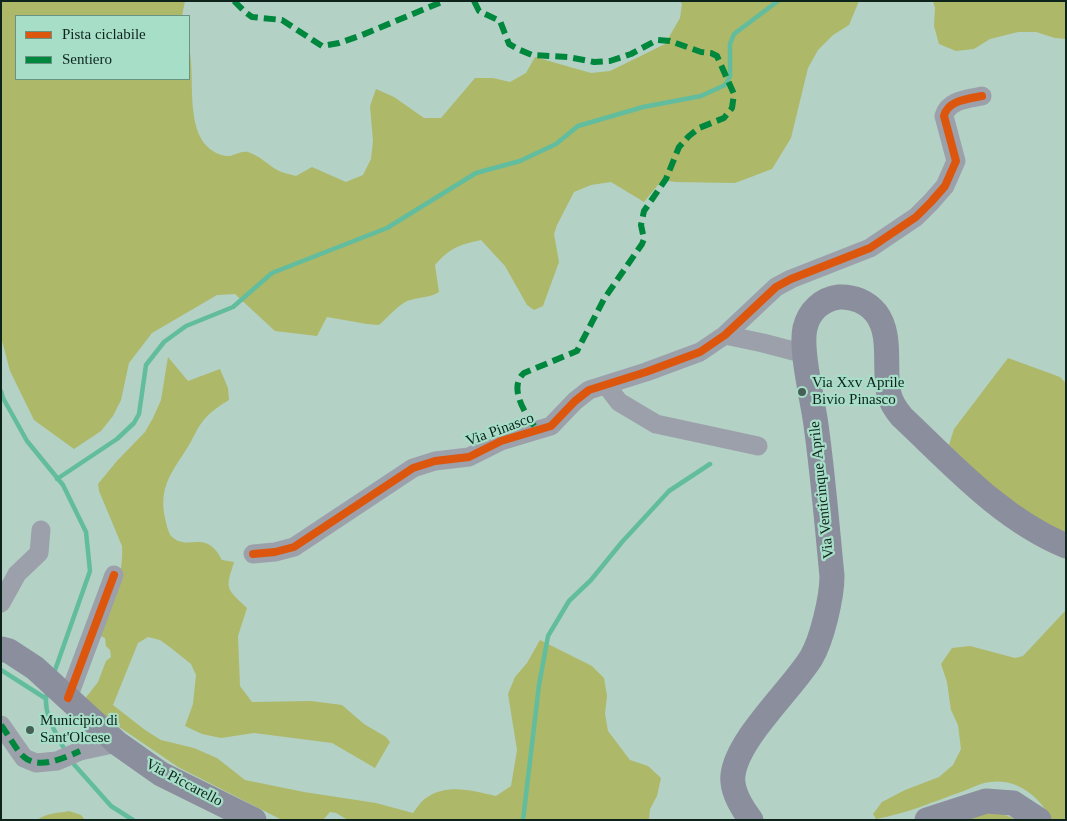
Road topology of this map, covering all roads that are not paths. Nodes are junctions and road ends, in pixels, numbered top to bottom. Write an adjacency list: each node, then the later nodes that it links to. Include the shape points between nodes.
1 (982, 96): 2 (street, Via Pinasco, via 958,102 946,110 944,116 956,161 945,186 916,217 870,248 776,287)
2 (725, 335): 3 (street); 4 (street, Via Pinasco, via 700,352)
3 (805, 354): 7 (main road, Via Venticinque Aprile, via 804,329 817,306 834,298 847,297 868,306 880,321 885,338 888,394 902,417 987,496 1025,525); 16 (main road, Via Venticinque Aprile, via 816,427 832,591 813,656 741,750 732,776 738,802)
4 (606, 384): 5 (street, via 619,402 656,424); 8 (street, Via Pinasco, via 589,390 551,426 501,441 469,457 435,461 413,468 294,547)
5 (758, 446)
6 (41, 530): 10 (street, via 39,553 17,574)
7 (1066, 546)
8 (252, 554)
9 (114, 575): 12 (street)
10 (1, 603)
11 (1, 649): 12 (main road, Via Piccarello, via 9,650 34,668)
12 (63, 694): 14 (main road, Via Piccarello)
13 (1, 725): 14 (street, via 24,758 36,763 57,761 80,751)
14 (117, 743): 15 (main road, Via Piccarello, via 161,774)
15 (254, 820)
16 (751, 820)
17 (927, 820): 18 (main road, via 986,801 1013,803)
18 (1039, 820)

